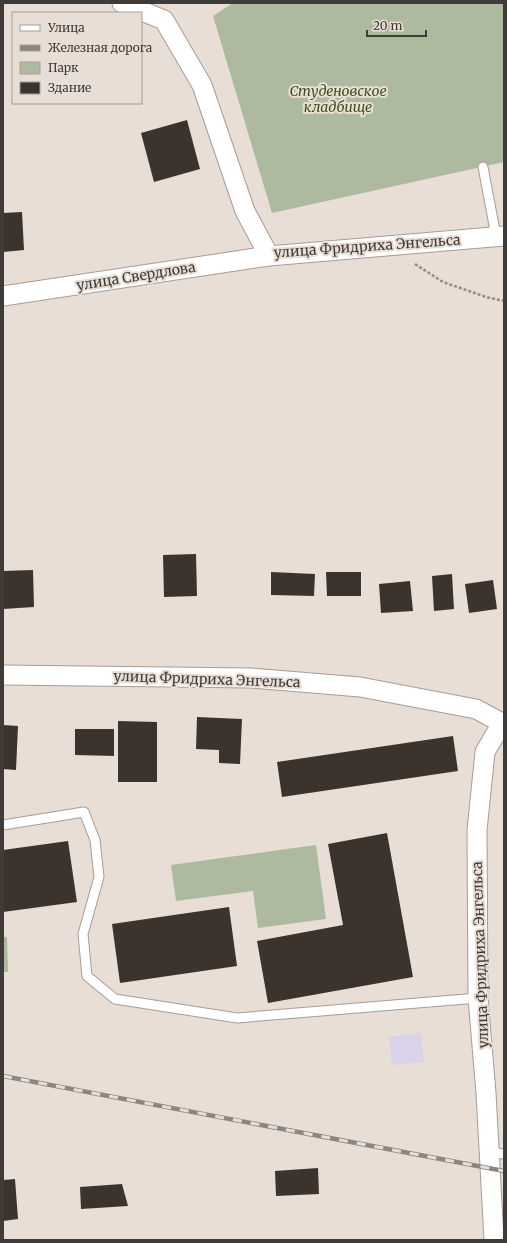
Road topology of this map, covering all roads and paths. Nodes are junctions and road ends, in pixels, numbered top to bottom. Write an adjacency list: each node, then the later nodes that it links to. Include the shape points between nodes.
1 (122, 3): 4 (street, улица Фридриха Энгельса, via 164,20 202,85 246,211)
2 (483, 167): 3 (lane)
3 (500, 236): 4 (street, улица Фридриха Энгельса)
4 (269, 256): 6 (street, улица Свердлова)
5 (412, 262): 7 (path, via 443,282)
6 (3, 296)
7 (504, 301)
8 (3, 675): 9 (street, улица Фридриха Энгельса, via 251,678 360,687 476,709)
9 (503, 723): 11 (street, улица Фридриха Энгельса, via 485,752 477,830)
10 (3, 825): 11 (lane, via 84,812 95,840 99,877 83,934 88,976 115,999 237,1018)
11 (478, 998): 12 (street, улица Фридриха Энгельса)
12 (497, 1153): 13 (street, улица Фридриха Энгельса)
13 (494, 1240)

